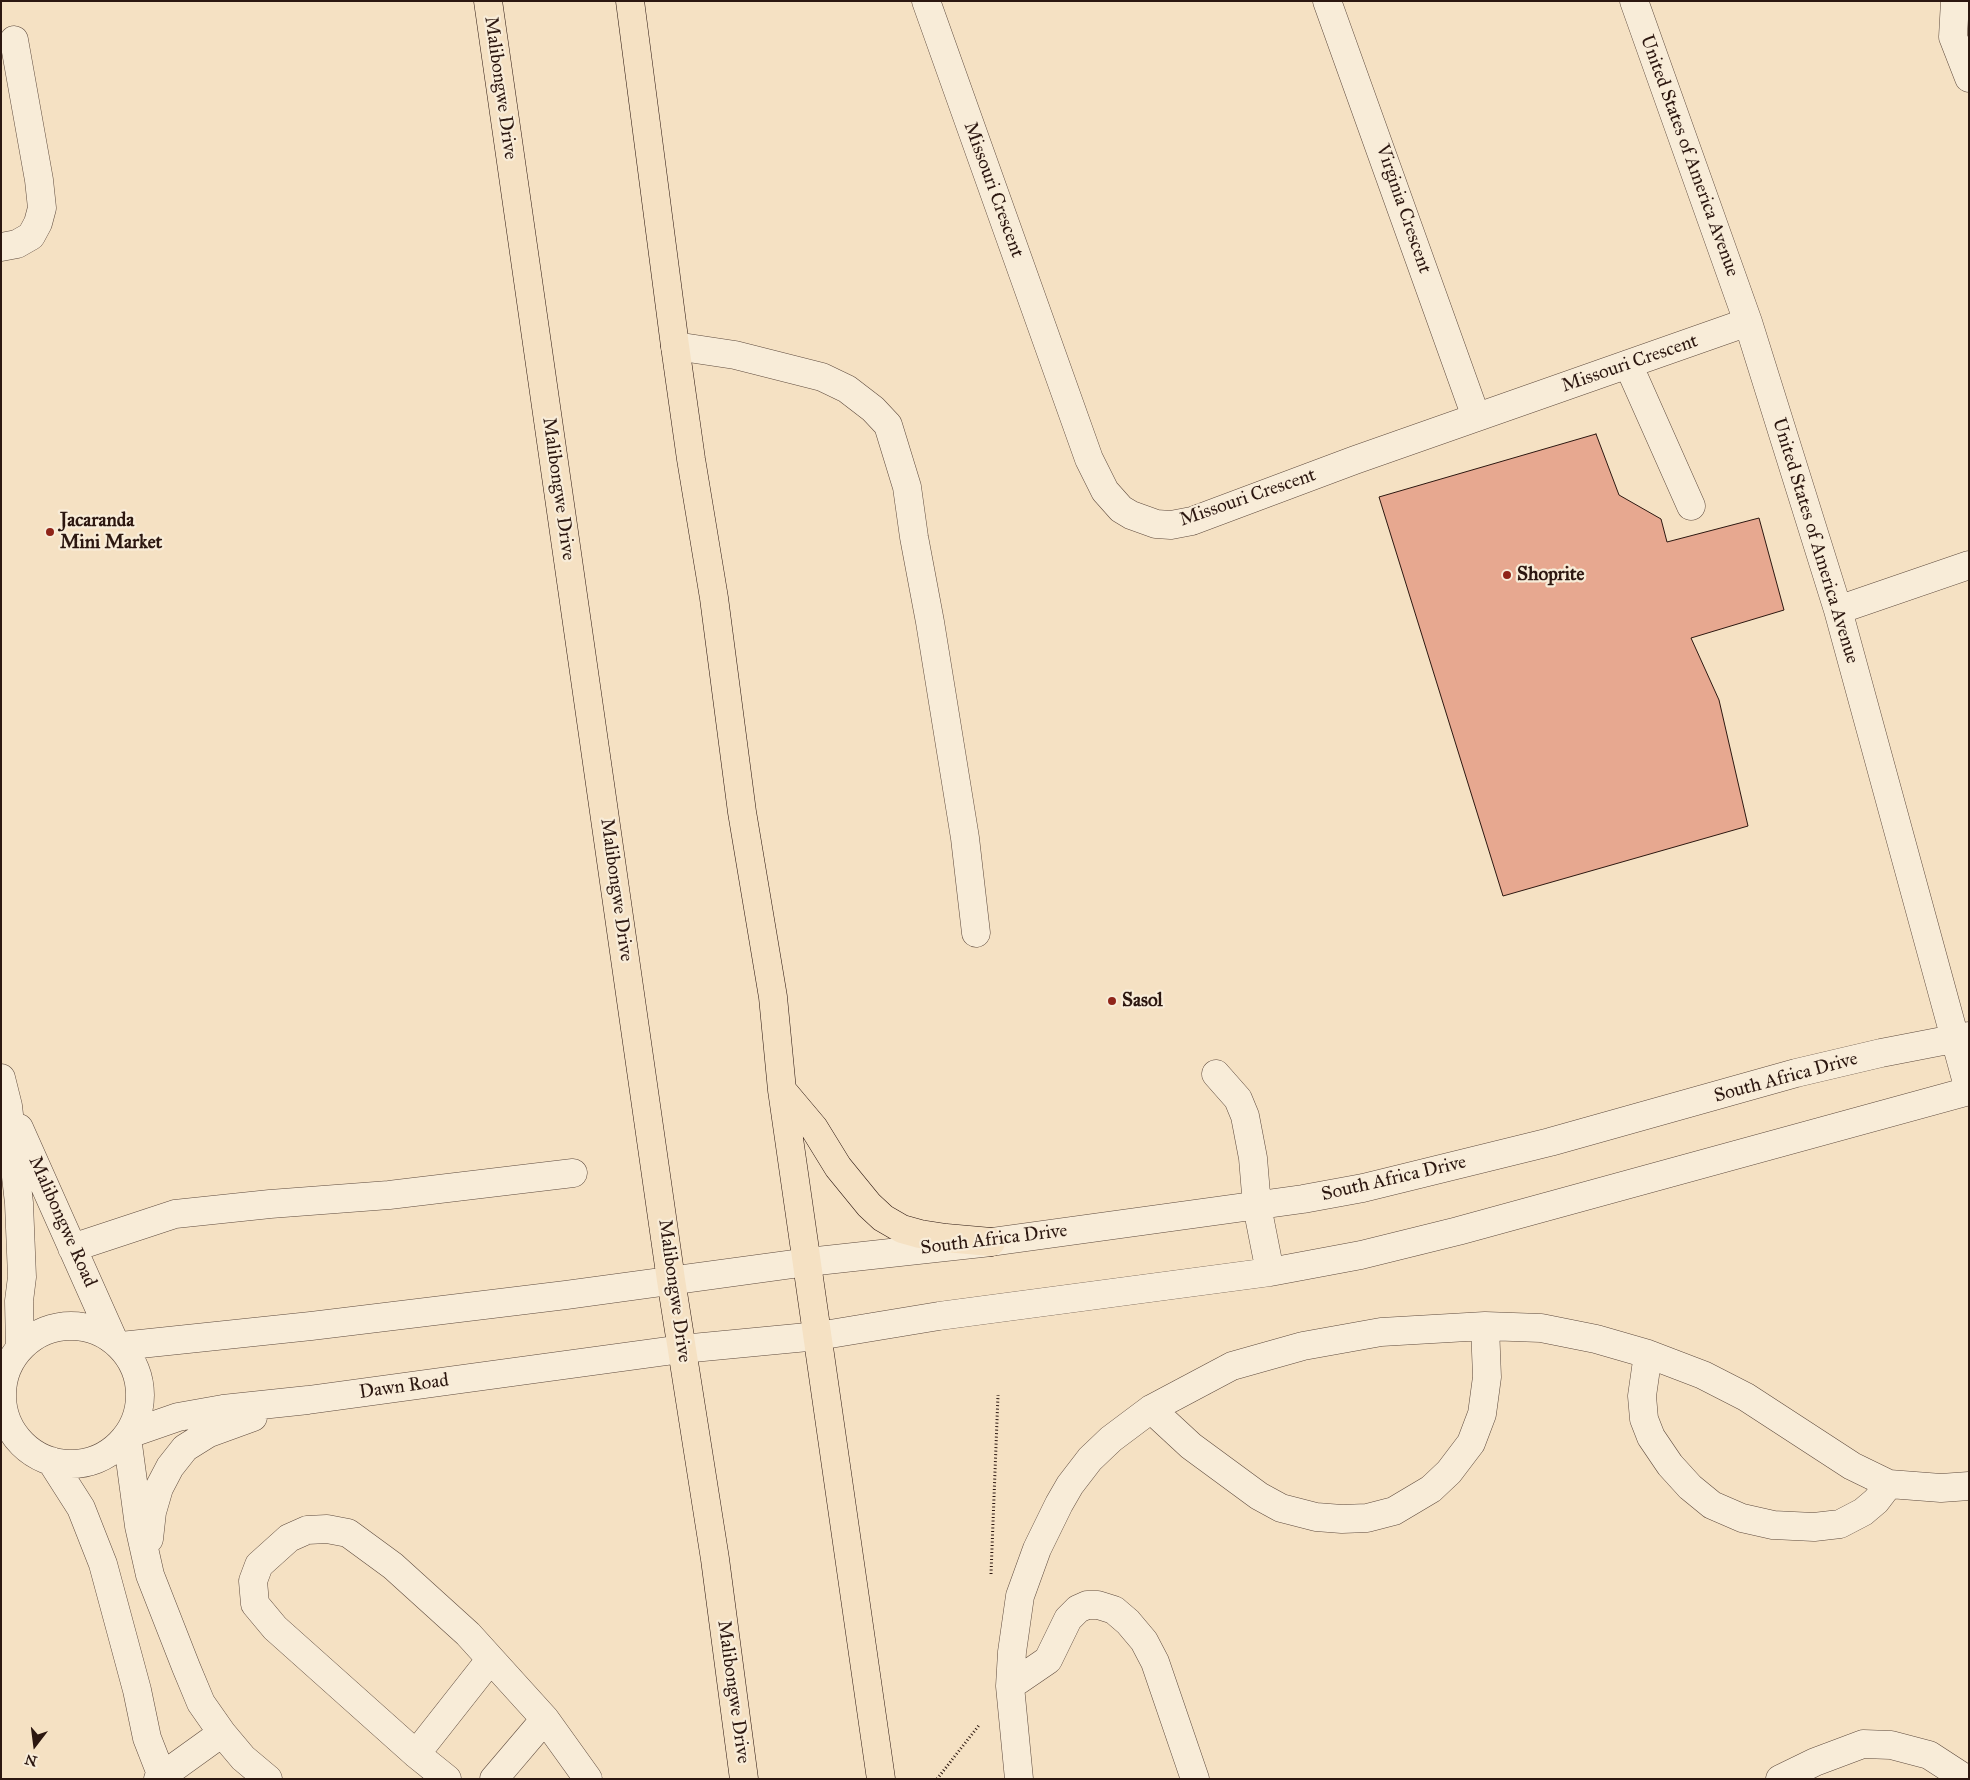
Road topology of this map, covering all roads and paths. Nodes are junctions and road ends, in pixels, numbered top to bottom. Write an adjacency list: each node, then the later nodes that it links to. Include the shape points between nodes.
1 (488, 1): 30 (main road, Malibongwe Drive)
2 (630, 1): 11 (main road)
3 (926, 1): 13 (street, Missouri Crescent, via 1089,459 1105,491 1121,508 1156,524 1192,521)
4 (1328, 1): 13 (street, Virginia Crescent)
5 (1634, 1): 10 (street, United States of America Avenue)
6 (1955, 1): 8 (street, via 1953,36)
7 (14, 40): 9 (street, via 42,208 31,236)
8 (1969, 78)
9 (1, 248)
10 (1748, 322): 12 (street, Missouri Crescent); 16 (street, United States of America Avenue)
11 (675, 346): 17 (street, via 735,355 822,377 847,389 873,408 888,425 907,486 965,838); 21 (main road, via 714,598 742,812 773,998)
12 (1628, 364): 13 (street, Missouri Crescent); 14 (street)
13 (1476, 417)
14 (1691, 506)
15 (1969, 564): 16 (street)
16 (1838, 610): 18 (street, United States of America Avenue)
17 (976, 933)
18 (1962, 1038): 22 (street, United States of America Avenue); 25 (street, South Africa Drive, via 1796,1073 1550,1142 1363,1188)
19 (1216, 1074): 25 (street, via 1238,1099 1245,1116)
20 (1, 1078): 23 (street, Malibongwe Road)
21 (782, 1090): 26 (main road, via 814,1128 838,1167 883,1218 902,1229 920,1234); 28 (main road)
22 (1969, 1091): 29 (street, via 1458,1232)
23 (8, 1106): 27 (street, Malibongwe Road); 36 (street, Malibongwe Road, via 22,1238 22,1277)
24 (573, 1173): 27 (street, via 389,1196 175,1214)
25 (1257, 1206): 26 (street, South Africa Drive); 29 (street)
26 (991, 1242): 28 (street, South Africa Drive)
27 (72, 1248): 33 (street, Malibongwe Road)
28 (808, 1262): 30 (street, South Africa Drive); 32 (main road)
29 (1270, 1272): 32 (street, via 939,1316)
30 (671, 1280): 33 (street, via 311,1326); 34 (main road, Malibongwe Drive)
31 (1485, 1326): 35 (street, via 1541,1328); 38 (street, via 1381,1332 1303,1346 1232,1366); 38 (street, via 1487,1377 1482,1414 1471,1442 1449,1472 1431,1489 1394,1511 1367,1518 1316,1517 1281,1508 1259,1496 1191,1446)
32 (818, 1336): 34 (street, Dawn Road); 56 (main road)
33 (117, 1343): 36 (street, via 95,1329 75,1325 54,1327 36,1335); 39 (street, via 135,1365 141,1389 139,1412)
34 (682, 1349): 37 (street, Dawn Road); 55 (main road, Malibongwe Drive, via 715,1559)
35 (1648, 1354): 42 (street, via 1703,1375 1746,1397 1852,1466); 42 (street, via 1642,1396 1644,1419 1651,1437 1690,1488 1712,1505 1742,1518 1773,1525 1814,1527 1840,1524 1863,1512)
36 (11, 1357): 41 (street, via 3,1380 2,1401 7,1422 19,1440)
37 (308, 1400): 39 (street, Dawn Road, via 178,1417); 44 (street, via 209,1433 185,1448 159,1488 152,1512)
38 (1150, 1409): 46 (street, via 1090,1459 1070,1485 1055,1513 1037,1549 1020,1596)
39 (128, 1436): 41 (street, via 112,1451 93,1461 72,1464); 44 (street, via 139,1526)
40 (1, 1453): 41 (street)
41 (43, 1457): 50 (street, via 81,1508 103,1564 147,1738)
42 (1889, 1484): 43 (street, via 1941,1488)
43 (1969, 1486)
44 (150, 1575): 48 (street, via 201,1702)
45 (490, 1660): 47 (street); 49 (street); 49 (street, via 468,1634 393,1566 348,1533 307,1530 289,1538 259,1565 253,1581 256,1604 275,1628)
46 (1010, 1686): 57 (street); 58 (street, via 1048,1660 1068,1619 1078,1609 1098,1605 1114,1610 1128,1622 1151,1655)
47 (545, 1719): 53 (street); 54 (street)
48 (222, 1733): 50 (street); 51 (street, via 243,1758)
49 (416, 1754): 52 (street)
50 (161, 1778)
51 (268, 1779)
52 (447, 1779)
53 (494, 1779)
54 (588, 1779)
55 (744, 1779)
56 (881, 1779)
57 (1019, 1779)
58 (1195, 1779)
59 (1780, 1779): 60 (street, via 1863,1744 1891,1745 1929,1755)
60 (1966, 1779)

